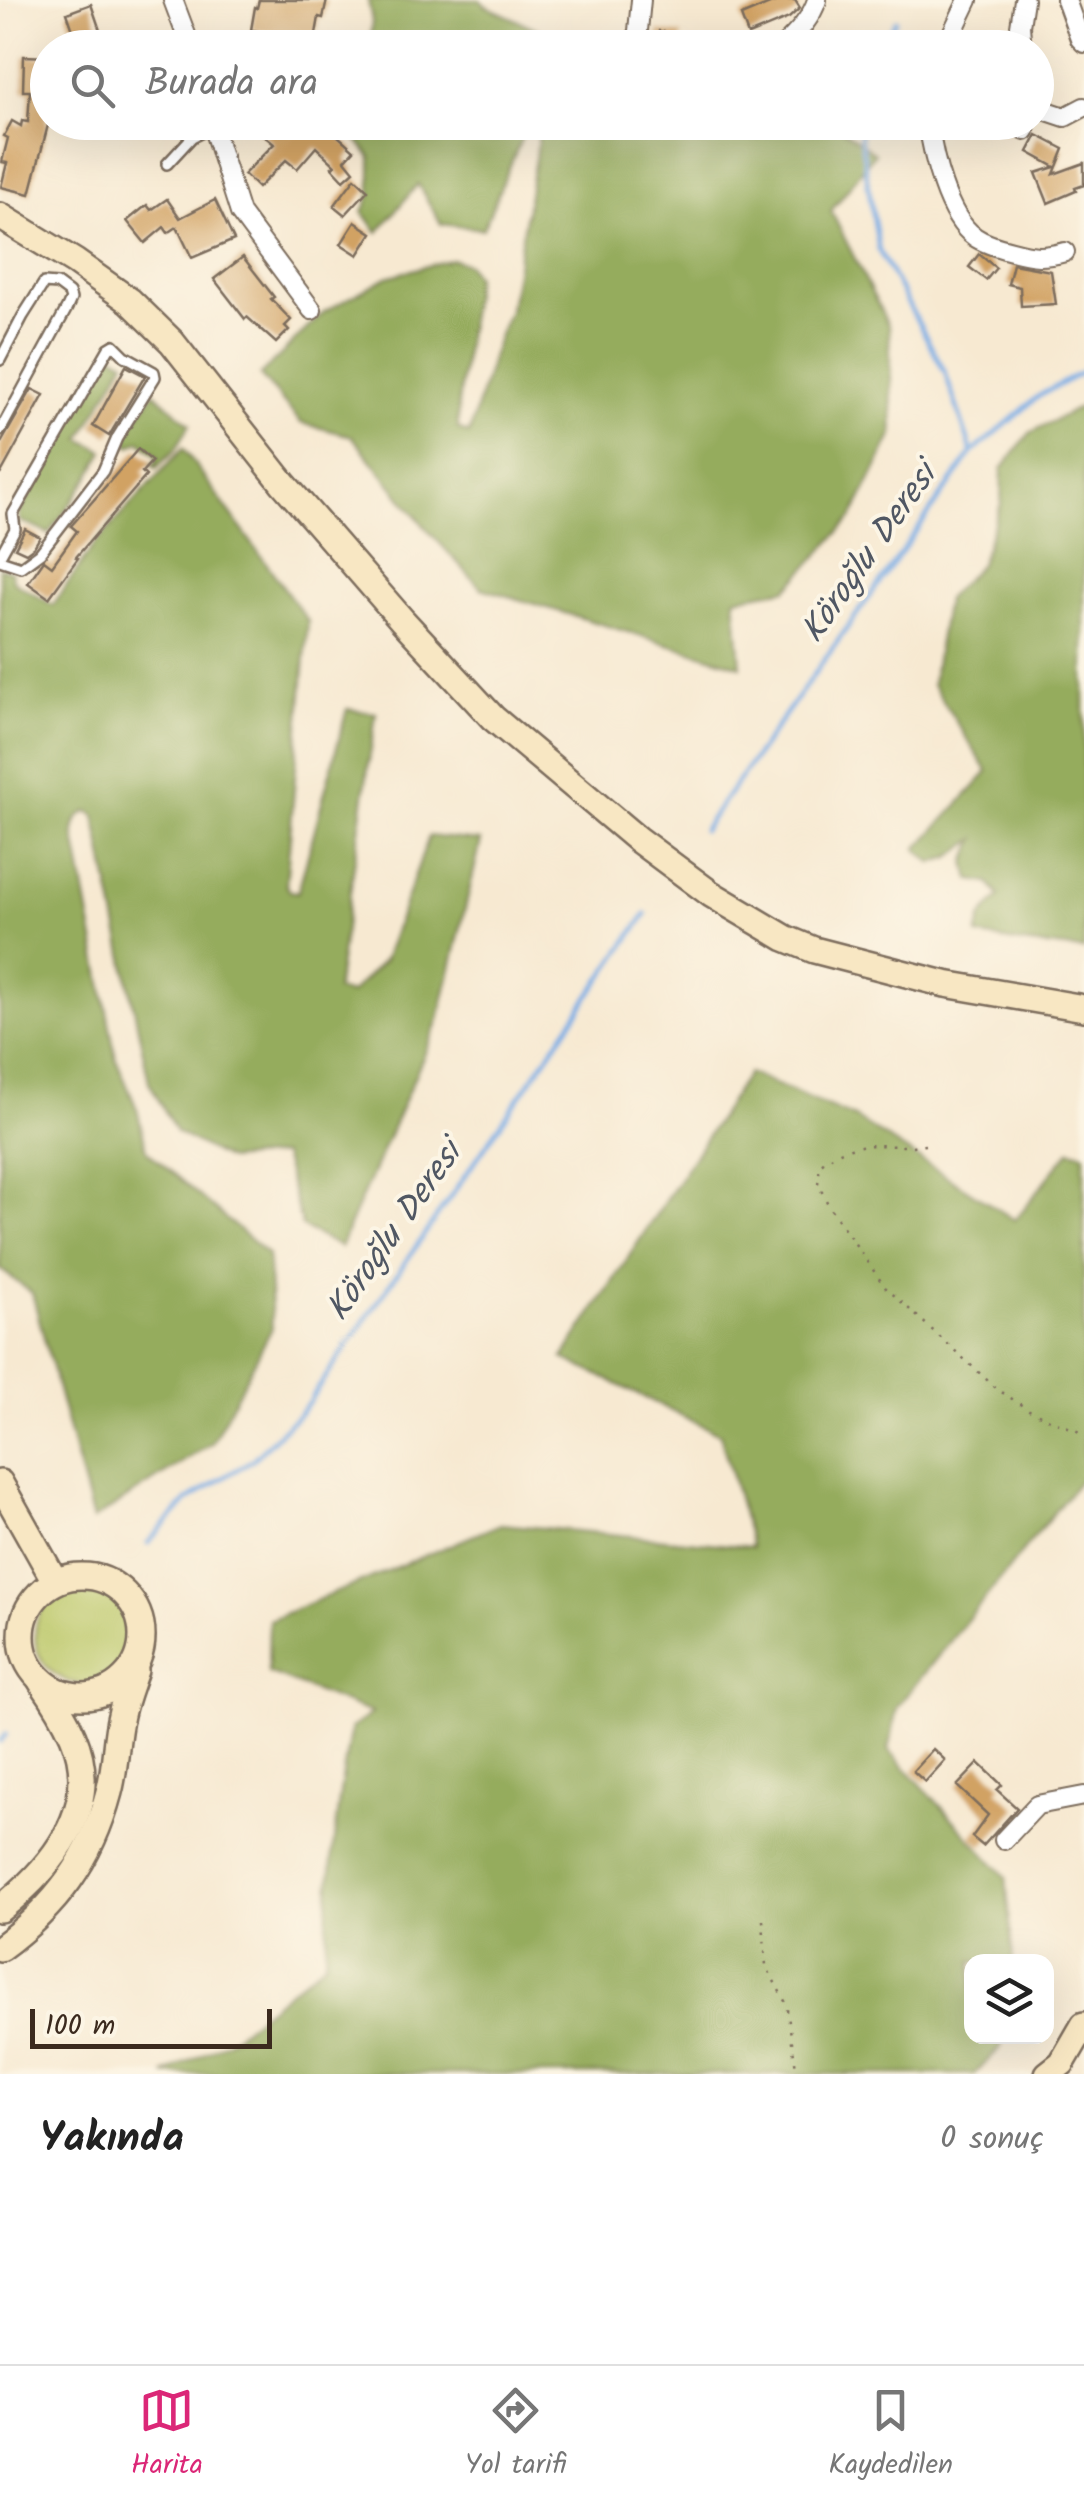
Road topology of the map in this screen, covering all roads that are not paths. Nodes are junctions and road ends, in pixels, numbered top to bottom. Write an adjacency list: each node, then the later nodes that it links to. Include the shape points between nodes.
1 (173, 0): 7 (street)
2 (641, 0): 8 (street)
3 (817, 0): 9 (street)
4 (968, 0): 10 (street)
5 (1024, 0): 11 (street)
6 (1066, 0): 12 (street)
7 (184, 30)
8 (638, 30)
9 (798, 30)
10 (954, 30)
11 (1020, 30)
12 (1084, 43)
13 (1084, 107): 15 (street)
14 (1054, 113): 15 (street)
15 (1065, 117): 16 (street)
16 (1084, 130)
17 (190, 140): 20 (lane)
18 (216, 140): 25 (street, via 240,213)
19 (931, 140): 22 (street, via 942,182 975,236 1039,258)
20 (166, 164)
21 (0, 216): 23 (main road)
22 (1065, 252)
23 (81, 266): 24 (lane); 29 (main road, via 172,342 283,484 493,718 711,894 814,950 945,984)
24 (64, 288): 26 (lane, via 44,283); 27 (lane, via 67,308)
25 (312, 310)
26 (0, 360)
27 (0, 431)
28 (0, 558): 28 (lane, via 15,529 13,514 109,348 118,347 155,377 103,471 40,553 21,566)
29 (1084, 1008)
30 (0, 1484): 31 (main road)
31 (55, 1581): 32 (main road, via 94,1576 120,1588 138,1612); 33 (main road, via 28,1608 22,1628 22,1647)
32 (141, 1653): 33 (main road, via 117,1686 99,1694 58,1692); 37 (main road, via 93,1840 66,1887)
33 (41, 1681): 36 (main road, via 74,1738 82,1790 74,1822 52,1860)
34 (1084, 1796): 35 (street, via 1038,1805)
35 (1004, 1840)
36 (0, 1909)
37 (0, 1948)
38 (1084, 2024): 39 (main road)
39 (1062, 2070)

